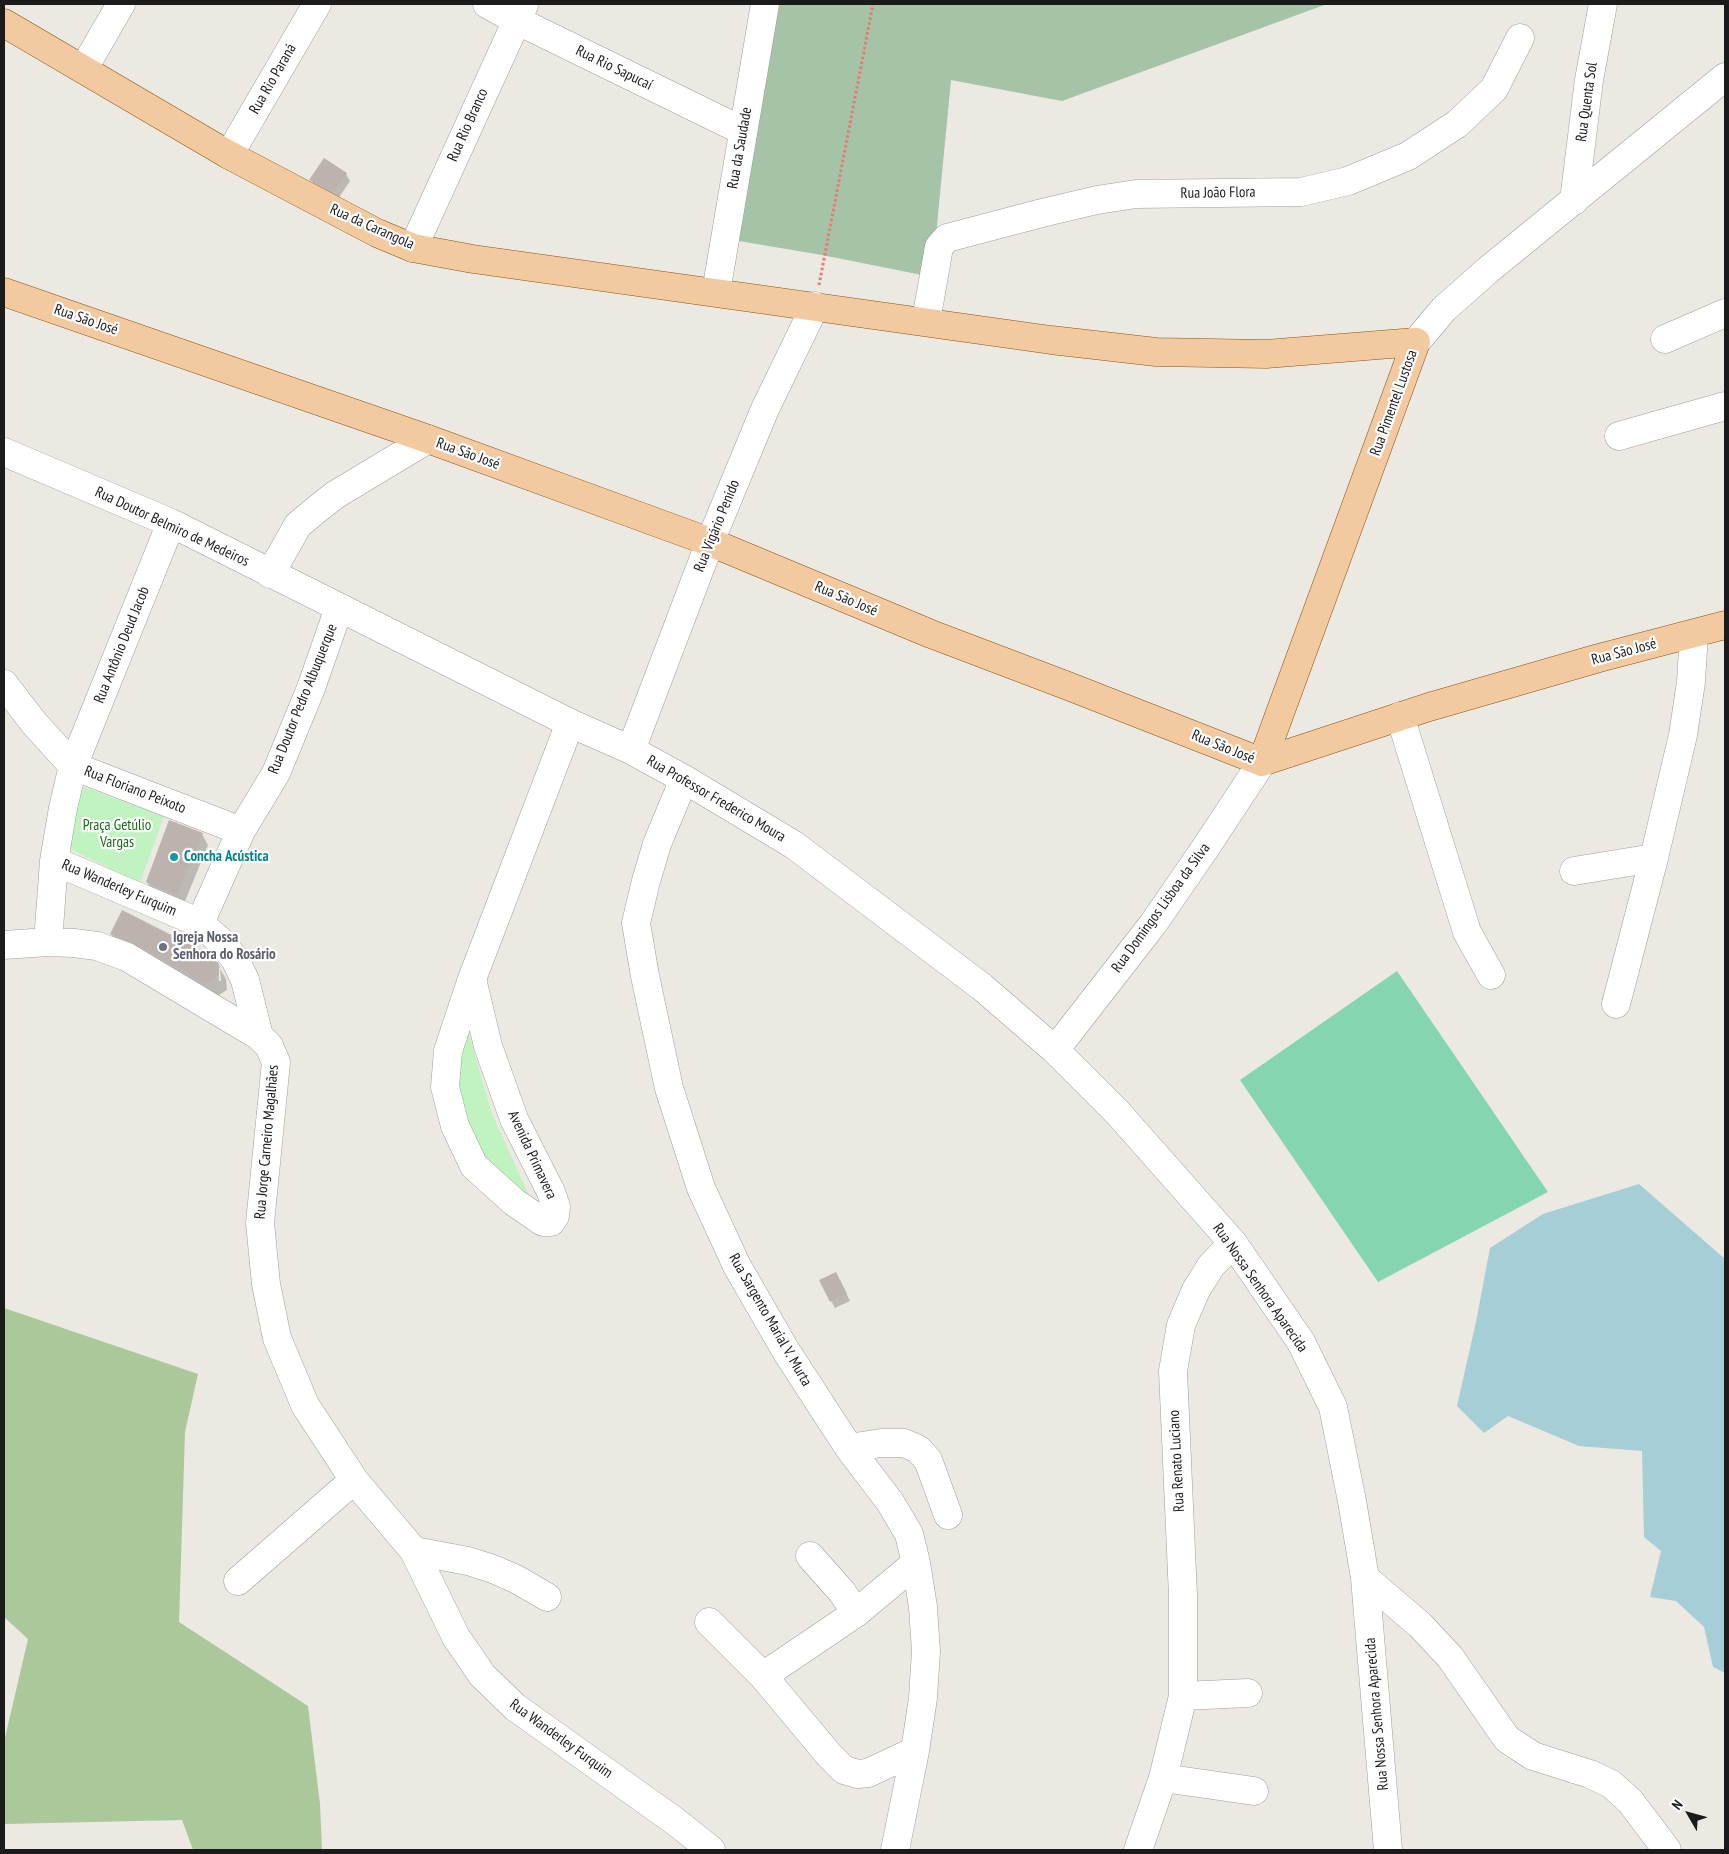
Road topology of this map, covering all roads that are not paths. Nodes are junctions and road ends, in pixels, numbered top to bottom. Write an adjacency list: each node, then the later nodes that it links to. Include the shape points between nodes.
1 (121, 4): 9 (street)
2 (317, 4): 12 (street, Rua Rio Paraná)
3 (486, 4): 6 (street, Rua Rio Sapucaí)
4 (765, 4): 11 (street, Rua da Saudade)
5 (1603, 4): 13 (street, Rua Quenta Sol, via 1588,80)
6 (520, 12): 11 (street, Rua Rio Sapucaí); 14 (street, Rua Rio Branco)
7 (4, 22): 9 (main road, Rua da Carangola)
8 (1520, 38): 19 (street, Rua João Flora, via 1494,89 1457,124 1408,156 1348,181 1300,192 1136,194 1097,200 946,238 939,247)
9 (84, 68): 12 (main road, Rua da Carangola)
10 (1725, 77): 13 (street, Rua Pimentel Lustosa)
11 (743, 131): 16 (street, Rua da Saudade)
12 (229, 155): 14 (main road, Rua da Carangola, via 377,233)
13 (1574, 201): 21 (street, Rua Pimentel Lustosa, via 1444,309)
14 (413, 248): 16 (main road, Rua da Carangola)
15 (4, 292): 24 (main road, Rua São José)
16 (716, 292): 17 (main road, Rua da Carangola)
17 (815, 306): 19 (main road); 27 (street, Rua Vigário Penido, via 765,409)
18 (1725, 314): 20 (street)
19 (926, 321): 21 (main road, via 1156,352 1266,354)
20 (1665, 339)
21 (1416, 342): 36 (main road, Rua Pimentel Lustosa)
22 (1725, 406): 23 (street)
23 (1619, 436)
24 (428, 439): 27 (main road, Rua São José); 28 (street, via 335,495 298,525)
25 (4, 452): 26 (street, Rua Doutor Belmiro de Medeiros)
26 (171, 523): 28 (street, Rua Doutor Belmiro de Medeiros); 37 (street, Rua Antônio Deud Jacob)
27 (710, 542): 35 (street, Rua Vigário Penido); 36 (main road, Rua São José, via 931,634)
28 (270, 574): 29 (street, Rua Doutor Belmiro de Medeiros)
29 (339, 608): 34 (street, Rua Professor Frederico Moura); 39 (street, Rua Doutor Pedro Albuquerque, via 276,773)
30 (1725, 625): 31 (main road, Rua São José)
31 (1694, 634): 33 (main road, Rua São José); 40 (street, via 1691,682 1682,735)
32 (4, 684): 37 (street, Rua Floriano Peixoto)
33 (1400, 716): 36 (main road, Rua São José); 46 (street, via 1467,932)
34 (570, 723): 35 (street, Rua Professor Frederico Moura); 47 (street, Avenida Primavera)
35 (630, 750): 38 (street, Rua Professor Frederico Moura)
36 (1262, 762): 50 (street, Rua Domingos Lisboa da Silva, via 1153,924)
37 (73, 766): 39 (street, Rua Floriano Peixoto); 41 (street, Rua Antônio Deud Jacob)
38 (684, 778): 50 (street, Rua Professor Frederico Moura, via 794,845 982,987); 52 (street, Rua Sargento Marial V. Murta, via 657,844 636,923 669,1088 700,1188 736,1266)
39 (241, 831): 43 (street, Rua Doutor Pedro Albuquerque)
40 (1654, 858): 42 (street); 48 (street)
41 (54, 861): 43 (street, Rua Wanderley Furquim); 44 (street, Rua Antônio Deud Jacob)
42 (1574, 871)
43 (200, 923): 49 (street, Rua Wanderley Furquim, via 235,959 245,980)
44 (48, 942): 45 (street, Rua Jorge Carneiro Magalhães); 49 (street, Rua Jorge Carneiro Magalhães, via 97,946 127,957)
45 (4, 945)
46 (1491, 974)
47 (472, 979): 47 (street, Avenida Primavera, via 448,1051 445,1087 455,1126 474,1166 514,1202 543,1222 551,1222 556,1207 514,1119 488,1046)
48 (1616, 1004)
49 (259, 1036): 53 (street, Rua Jorge Carneiro Magalhães, via 269,1046 276,1062 260,1223 266,1284 277,1338 306,1405)
50 (1055, 1050): 51 (street, Rua Nossa Senhora Aparecida, via 1118,1113)
51 (1233, 1244): 58 (street, Rua Nossa Senhora Aparecida, via 1301,1342 1333,1408); 65 (street, Rua Renato Luciano, via 1211,1266 1196,1290 1180,1325 1173,1371 1183,1596)
52 (849, 1448): 54 (street, via 904,1443 918,1449 928,1460); 57 (street, Rua Sargento Marial V. Murta, via 890,1502 908,1534)
53 (354, 1480): 55 (street, Rua Wanderley Furquim); 59 (street)
54 (948, 1516)
55 (414, 1551): 60 (street, via 468,1561 516,1579); 69 (street, Rua Wanderley Furquim, via 456,1637 482,1675 515,1707)
56 (810, 1556): 61 (street)
57 (916, 1563): 61 (street); 66 (street, Rua Sargento Marial V. Murta, via 926,1651)
58 (1365, 1578): 72 (street, Rua Nossa Senhora Aparecida); 73 (street, via 1420,1625 1450,1657 1507,1740 1534,1756 1611,1784 1630,1801)
59 (238, 1581)
60 (547, 1597)
61 (856, 1613): 63 (street)
62 (709, 1622): 63 (street)
63 (763, 1676): 66 (street, via 844,1770 868,1773)
64 (1248, 1693): 65 (street)
65 (1183, 1696): 67 (street, Rua Renato Luciano)
66 (915, 1751): 70 (street, Rua Sargento Marial V. Murta)
67 (1163, 1778): 68 (street); 71 (street, Rua Renato Luciano)
68 (1254, 1791)
69 (711, 1850)
70 (895, 1850)
71 (1138, 1850)
72 (1388, 1850)
73 (1667, 1850)

